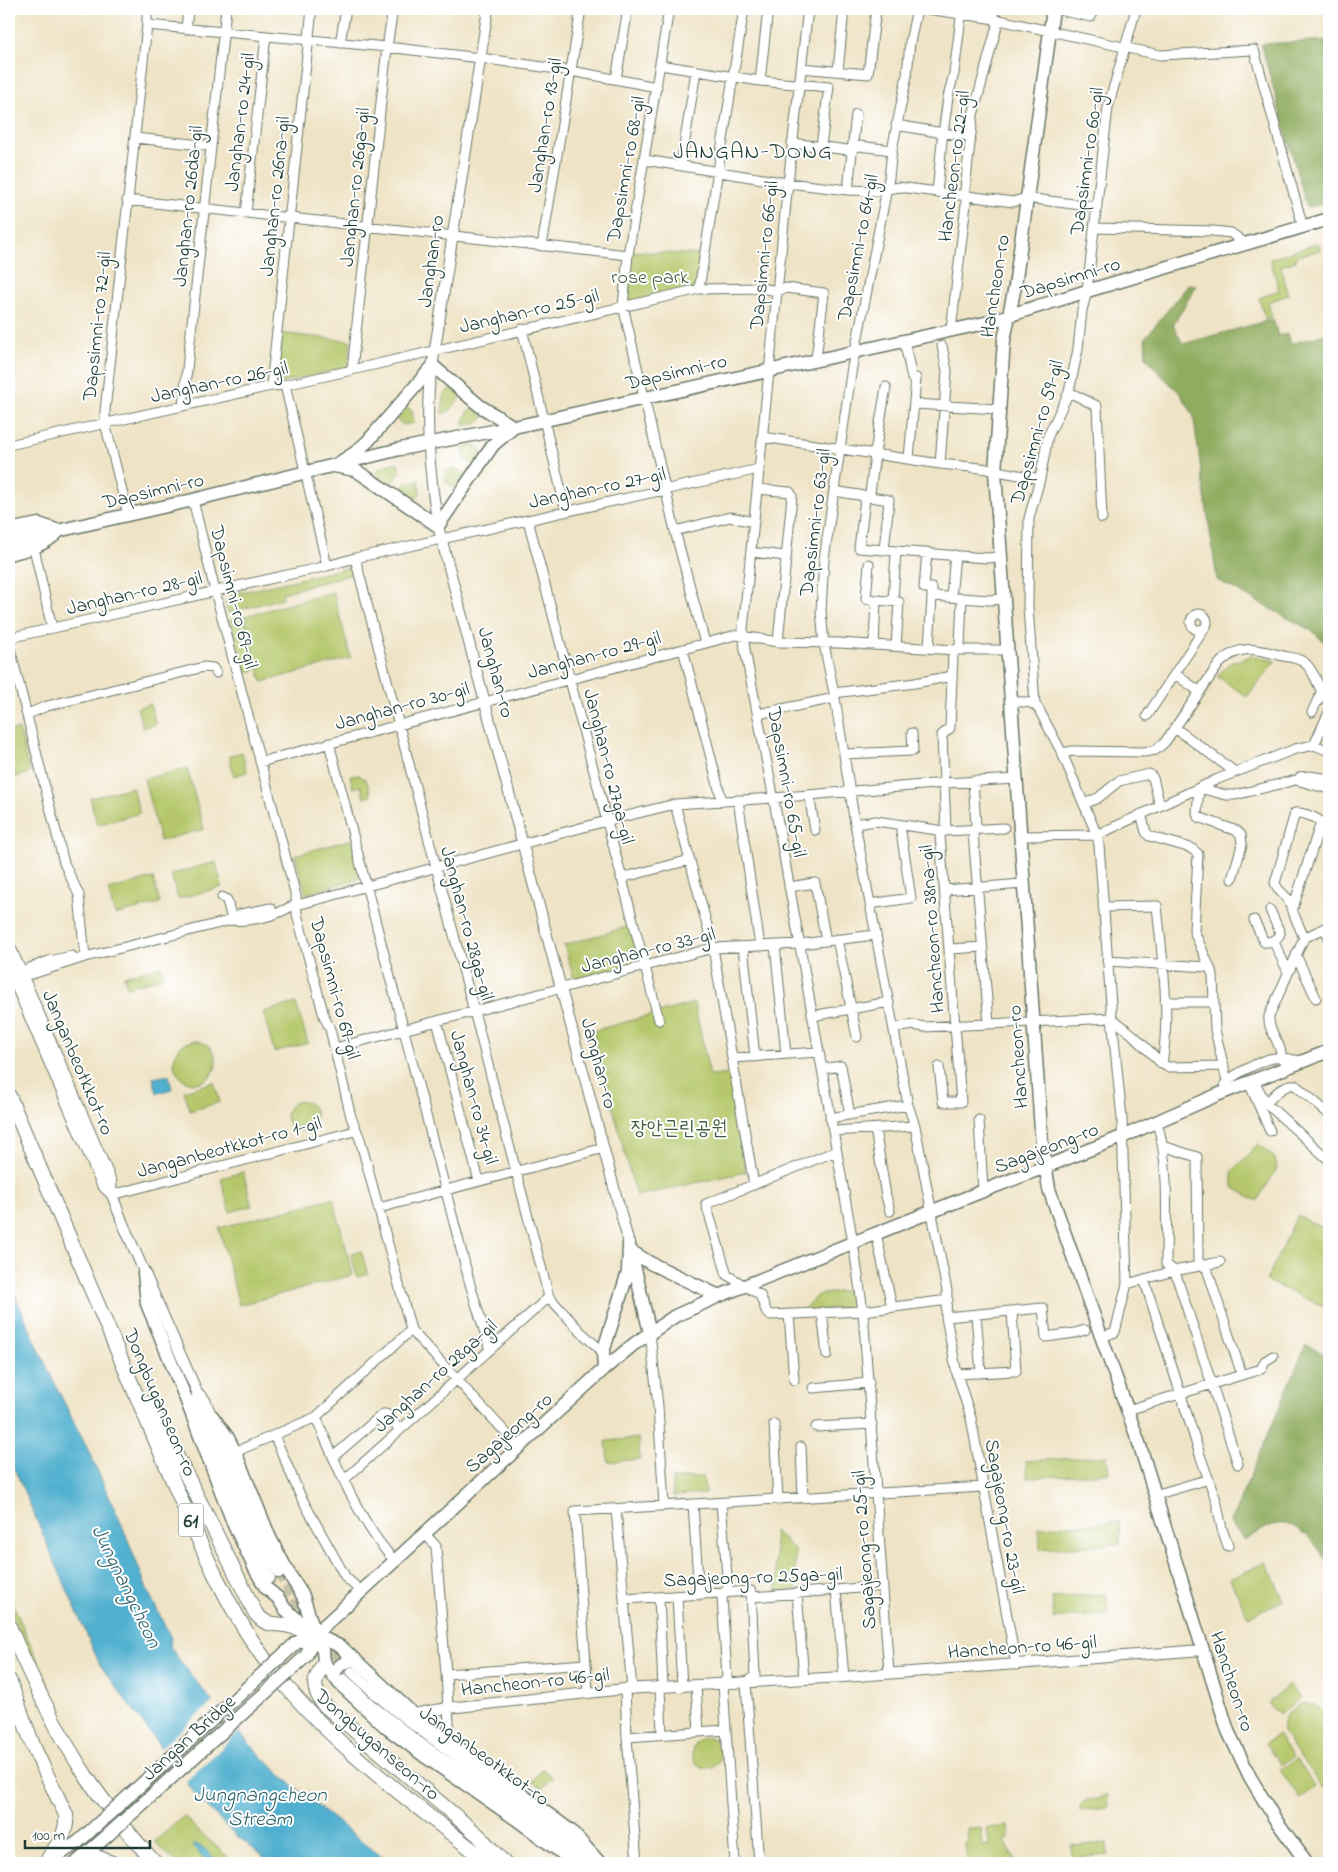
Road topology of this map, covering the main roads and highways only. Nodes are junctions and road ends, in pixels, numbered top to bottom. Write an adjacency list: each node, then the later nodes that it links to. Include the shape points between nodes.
1 (1054, 9): 3 (main road, Hancheon-ro)
2 (1329, 219): 3 (main road, Dapsimni-ro)
3 (1009, 315): 4 (main road, Dapsimni-ro, via 985,323); 12 (main road, Hancheon-ro, via 1004,340 995,472)
4 (514, 427): 5 (main road, Dapsimni-ro); 5 (main road, via 480,406 433,366 368,441); 5 (main road, via 493,445 438,526 355,470)
5 (334, 466): 7 (main road, Dapsimni-ro)
6 (9, 530): 7 (main road, via 39,524)
7 (59, 531): 8 (main road, Dapsimni-ro); 9 (main road, via 45,543)
8 (9, 542)
9 (9, 554)
10 (1329, 1051): 12 (main road, Sagajeong-ro)
11 (9, 1096): 18 (highway, Dongbuganseon-ro / 61)
12 (1045, 1167): 15 (main road, Sagajeong-ro); 38 (main road, Hancheon-ro, via 1048,1189 1128,1410 1228,1731 1275,1819)
13 (630, 1248): 15 (main road, via 650,1263); 16 (main road, Janghan-ro); 17 (main road, via 628,1272 603,1352)
14 (144, 1272): 20 (main road, via 147,1304 234,1525 255,1569)
15 (719, 1296): 16 (main road, Sagajeong-ro, via 675,1316)
16 (650, 1333): 17 (main road, Sagajeong-ro)
17 (604, 1369): 22 (main road, Sagajeong-ro)
18 (128, 1377): 22 (highway, via 156,1417 256,1614 270,1624 282,1624); 34 (highway, Dongbuganseon-ro / 61, via 227,1599 268,1663 329,1733)
19 (212, 1416): 20 (main road, via 235,1452 262,1520)
20 (276, 1578): 22 (main road, via 303,1596); 22 (main road, via 278,1598 284,1609)
21 (9, 1626): 33 (highway, via 44,1704 78,1763 100,1796)
22 (315, 1634): 23 (main road, Sagajeong-ro); 24 (main road, via 341,1647); 25 (main road, via 323,1650); 26 (main road, Sagajeong-ro, via 306,1656)
23 (283, 1655): 29 (main road, Jangan Bridge, bridge, via 78,1842)
24 (355, 1659): 27 (main road, via 340,1664 335,1670); 37 (main road, via 413,1714 571,1831)
25 (324, 1663): 27 (main road); 35 (highway, via 315,1680 316,1691 323,1704 478,1835)
26 (294, 1667): 30 (main road, Jangan Bridge, bridge)
27 (343, 1676): 36 (main road, via 339,1683 363,1707 423,1755 567,1857)
28 (9, 1680): 29 (highway, via 34,1748 66,1815 64,1837)
29 (46, 1863)
30 (76, 1863)
31 (85, 1863): 32 (highway, via 99,1858)
32 (112, 1863)
33 (156, 1863)
34 (489, 1863)
35 (504, 1863)
36 (581, 1863)
37 (595, 1863)
38 (1307, 1863)

